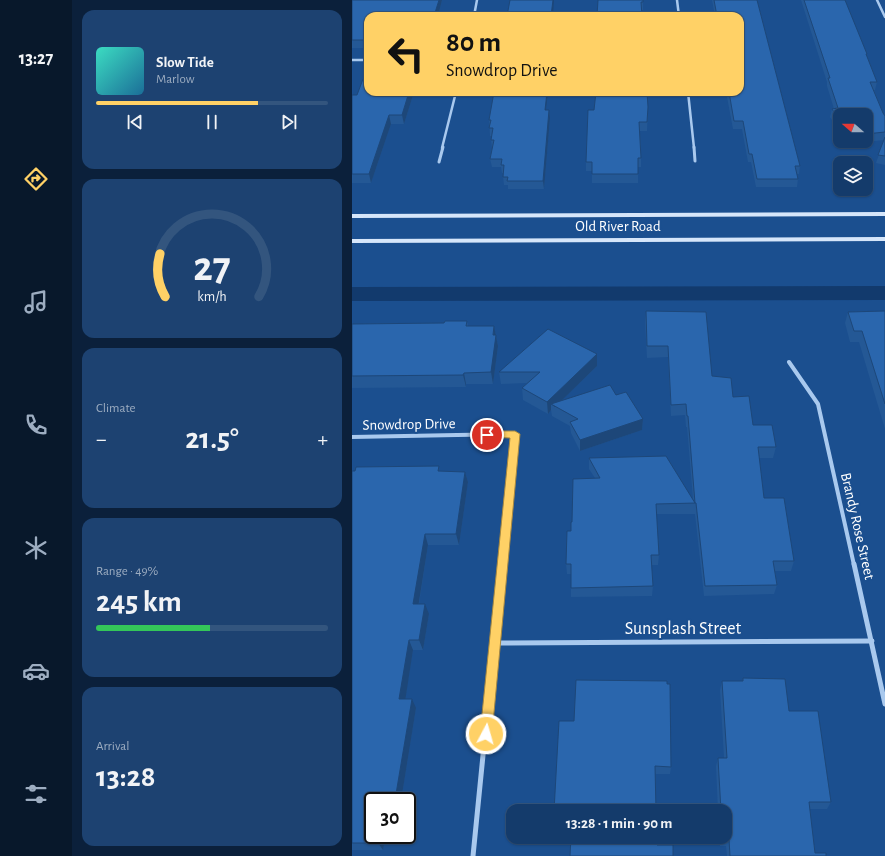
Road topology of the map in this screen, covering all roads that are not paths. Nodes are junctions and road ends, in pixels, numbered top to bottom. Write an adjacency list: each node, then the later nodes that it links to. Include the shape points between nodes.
1 (478, 0): 4 (street)
2 (677, 0): 5 (street)
3 (877, 0): 6 (street)
4 (475, 12)
5 (678, 12)
6 (885, 17)
7 (352, 60): 8 (street)
8 (364, 60)
9 (455, 96): 12 (street)
10 (688, 96): 11 (street)
11 (695, 161)
12 (439, 162)
13 (885, 214): 14 (main road, Old River Road)
14 (352, 216)
15 (885, 238): 16 (main road, Old River Road)
16 (352, 240)
17 (789, 362): 19 (street, Brandy Rose Street, via 818,404)
18 (352, 437): 20 (street, Snowdrop Drive, via 515,434)
19 (872, 642): 20 (street, Sunsplash Street); 21 (street, Brandy Rose Street)
20 (495, 643): 22 (street)
21 (885, 704)
22 (473, 856)

